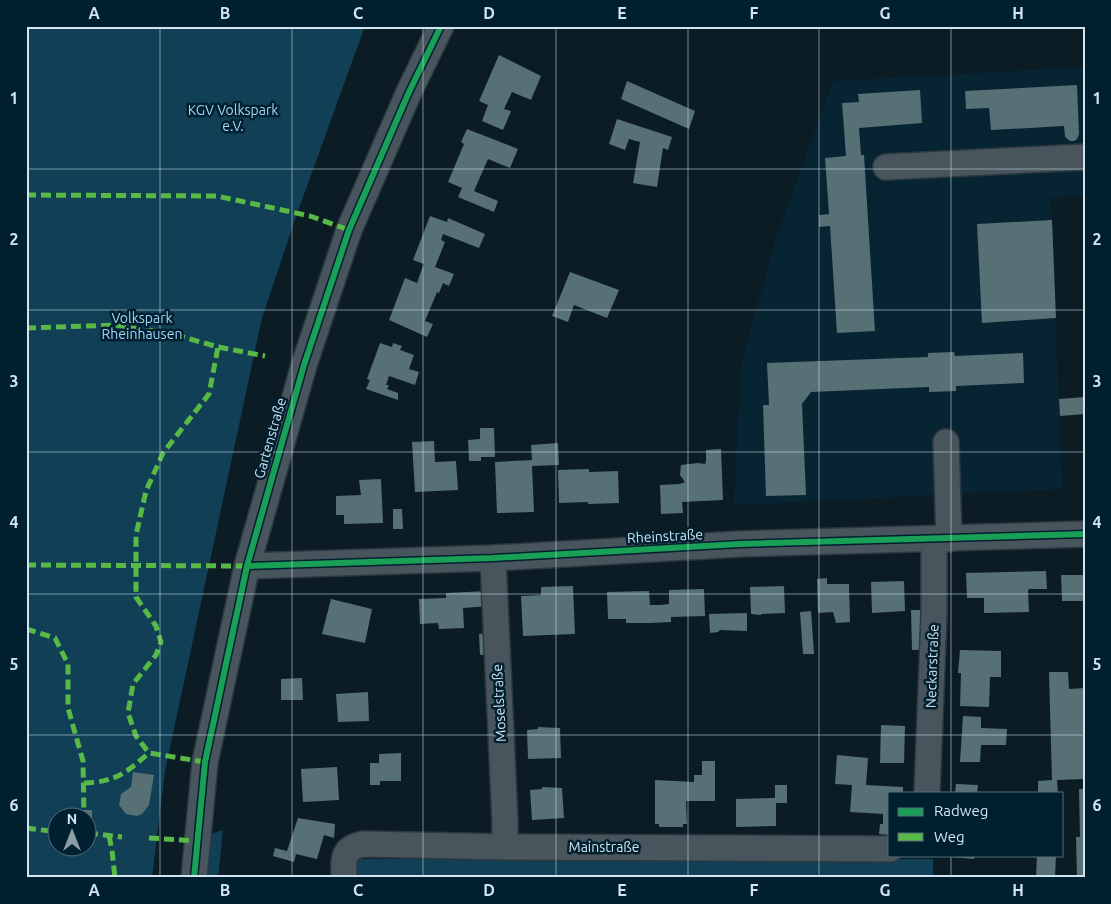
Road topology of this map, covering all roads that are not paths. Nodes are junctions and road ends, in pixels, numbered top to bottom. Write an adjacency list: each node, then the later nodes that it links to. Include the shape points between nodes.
1 (441, 26): 8 (street, Gartenstraße, via 349,230 304,365)
2 (1085, 157): 3 (street)
3 (886, 167)
4 (946, 442): 6 (street, Neckarstraße)
5 (1085, 534): 6 (street, Rheinstraße)
6 (942, 539): 7 (street, Rheinstraße, via 740,544); 9 (street, Neckarstraße, via 934,623)
7 (493, 558): 8 (street, Rheinstraße); 10 (street, Moselstraße)
8 (247, 566): 12 (street, Gartenstraße, via 206,762)
9 (927, 792)
10 (505, 847): 11 (street, Mainstraße); 13 (street, Mainstraße, via 352,846 344,859)
11 (888, 849)
12 (194, 878)
13 (344, 878)

